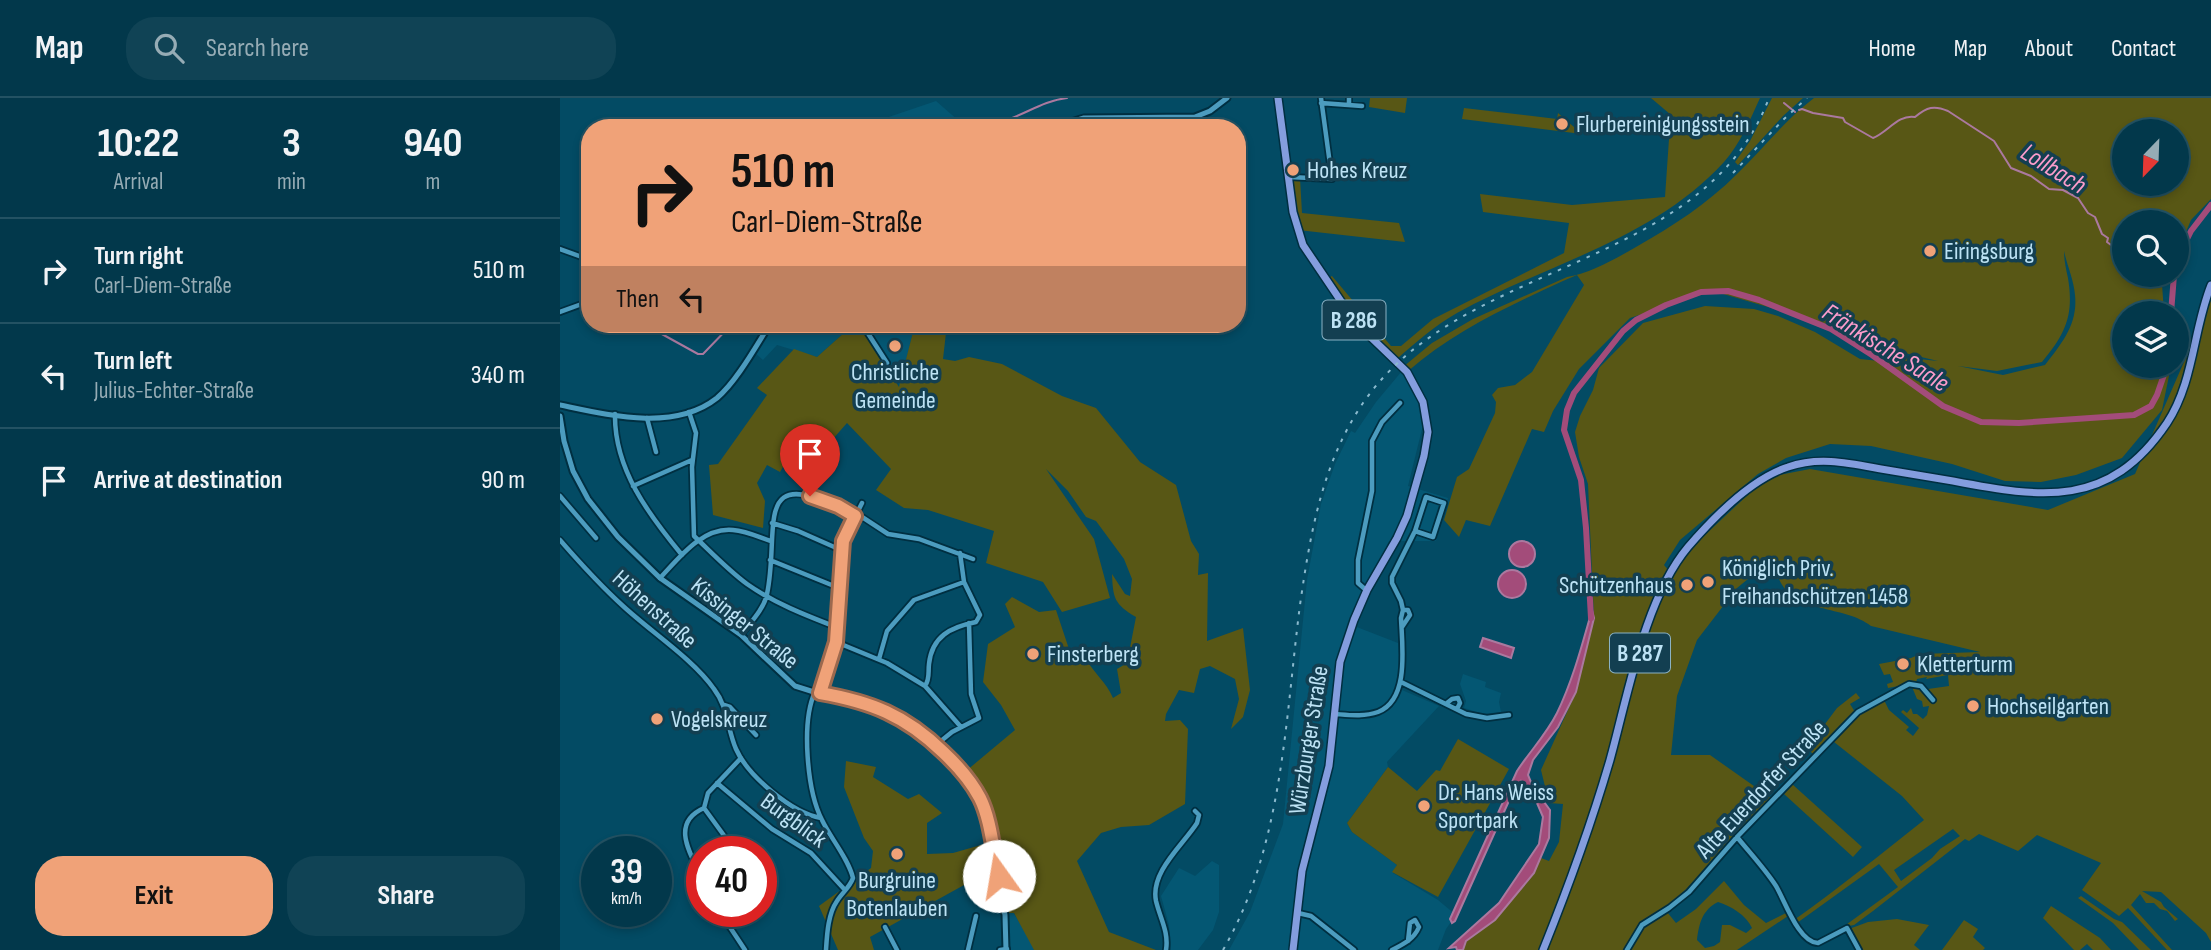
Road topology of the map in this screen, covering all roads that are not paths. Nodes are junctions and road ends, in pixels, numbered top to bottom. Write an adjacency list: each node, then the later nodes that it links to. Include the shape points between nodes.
1 (1227, 98): 7 (street, via 1195,117)
2 (1278, 98): 8 (main road, B 286)
3 (1349, 98): 5 (street)
4 (1321, 100): 5 (street); 8 (street, via 1332,179)
5 (1349, 105): 6 (street)
6 (1362, 106)
7 (1081, 119)
8 (1289, 177): 42 (main road, B 286, via 1303,245 1355,322 1407,372 1426,412 1427,443 1407,516)
9 (560, 249): 10 (street)
10 (581, 257)
11 (2211, 285): 85 (main road, B 287, via 2185,383 2169,419 2140,456 2105,480 2068,492 2034,494 1813,461 1766,476 1697,537 1672,569 1654,606 1593,817)
12 (581, 304): 13 (street)
13 (560, 312)
14 (764, 333): 19 (street, via 722,393)
15 (868, 333): 16 (street)
16 (887, 363)
17 (1400, 402): 42 (street, via 1372,441 1372,491 1357,571 1357,583)
18 (560, 405): 20 (street)
19 (689, 412): 22 (street); 24 (street, via 696,433)
20 (615, 414): 22 (street); 25 (street, via 621,453)
21 (560, 416): 40 (street, Kissinger Straße, via 573,471 588,499)
22 (647, 418): 23 (street)
23 (656, 452)
24 (692, 460): 25 (street); 33 (street, via 692,526)
25 (633, 486): 37 (street)
26 (560, 496): 31 (street)
27 (862, 503): 28 (street)
28 (855, 514): 29 (street, via 794,494 779,501); 35 (street); 36 (street, via 888,534)
29 (772, 523): 34 (street); 35 (street)
30 (1415, 531): 30 (street, via 1426,497 1444,503 1433,537); 50 (street, via 1392,577 1403,610)
31 (596, 538)
32 (560, 540): 55 (street, Höhenstraße, via 621,605 707,680)
33 (699, 541): 34 (street, via 712,532 730,529); 37 (street); 44 (street)
34 (771, 541): 39 (street)
35 (841, 550): 43 (street)
36 (960, 553): 38 (street); 41 (street)
37 (682, 555): 40 (street)
38 (973, 559)
39 (769, 560): 43 (street); 44 (street)
40 (660, 578): 47 (street, Kissinger Straße)
41 (964, 582): 45 (street, via 980,615); 49 (street, via 914,600 887,631)
42 (1369, 586): 57 (main road, Würzburger Straße / B 286, via 1342,652)
43 (839, 588): 46 (street)
44 (767, 596): 46 (street); 47 (street)
45 (969, 623): 51 (street, via 939,638); 59 (street, via 971,694 979,719)
46 (836, 627): 48 (street)
47 (741, 635): 52 (street, Kissinger Straße, via 787,681)
48 (836, 642): 49 (street); 52 (street)
49 (879, 659): 51 (street)
50 (1401, 682): 54 (street); 57 (street, via 1392,702 1378,712)
51 (925, 686): 59 (street)
52 (817, 693): 61 (street, Kissinger Straße, via 850,698 890,713); 66 (street, via 809,710 808,764 812,796)
53 (1933, 700): 69 (street, Alte Euerdorfer Straße, via 1921,686 1909,684 1858,712)
54 (1447, 703): 56 (street); 56 (street, via 1458,698)
55 (724, 704): 60 (street, Höhenstraße); 62 (street, Höhenstraße)
56 (1457, 709): 58 (street, via 1478,718)
57 (1334, 714): 71 (main road, Würzburger Straße / B 286, via 1329,766)
58 (1509, 715)
59 (961, 727): 61 (street)
60 (756, 735)
61 (936, 745): 80 (street, Kissinger Straße, via 965,774 984,809 1003,898)
62 (741, 758): 63 (street); 66 (street, Höhenstraße, via 778,797)
63 (717, 783): 64 (street); 70 (street, Burgblick, via 780,836 811,853)
64 (704, 808): 67 (street, via 690,817 684,827); 68 (street)
65 (1195, 811): 81 (street, via 1197,823 1155,889)
66 (821, 818): 70 (street, via 852,874)
67 (686, 836)
68 (724, 836)
69 (1737, 837): 86 (street, Alte Euerdorfer Straße, via 1689,892 1642,925); 87 (street, via 1808,940 1818,943 1847,928)
70 (845, 890): 77 (street, via 835,904)
71 (1297, 913): 82 (main road, Würzburger Straße / B 286); 83 (street, via 1311,916)
72 (976, 916): 79 (street)
73 (730, 927): 76 (street)
74 (886, 927): 78 (street)
75 (1408, 941): 84 (street)
76 (745, 950)
77 (826, 950)
78 (897, 950)
79 (968, 950)
80 (1004, 950)
81 (1167, 950)
82 (1293, 950)
83 (1354, 950)
84 (1392, 950)
85 (1543, 950)
86 (1627, 950)
87 (1859, 950)

